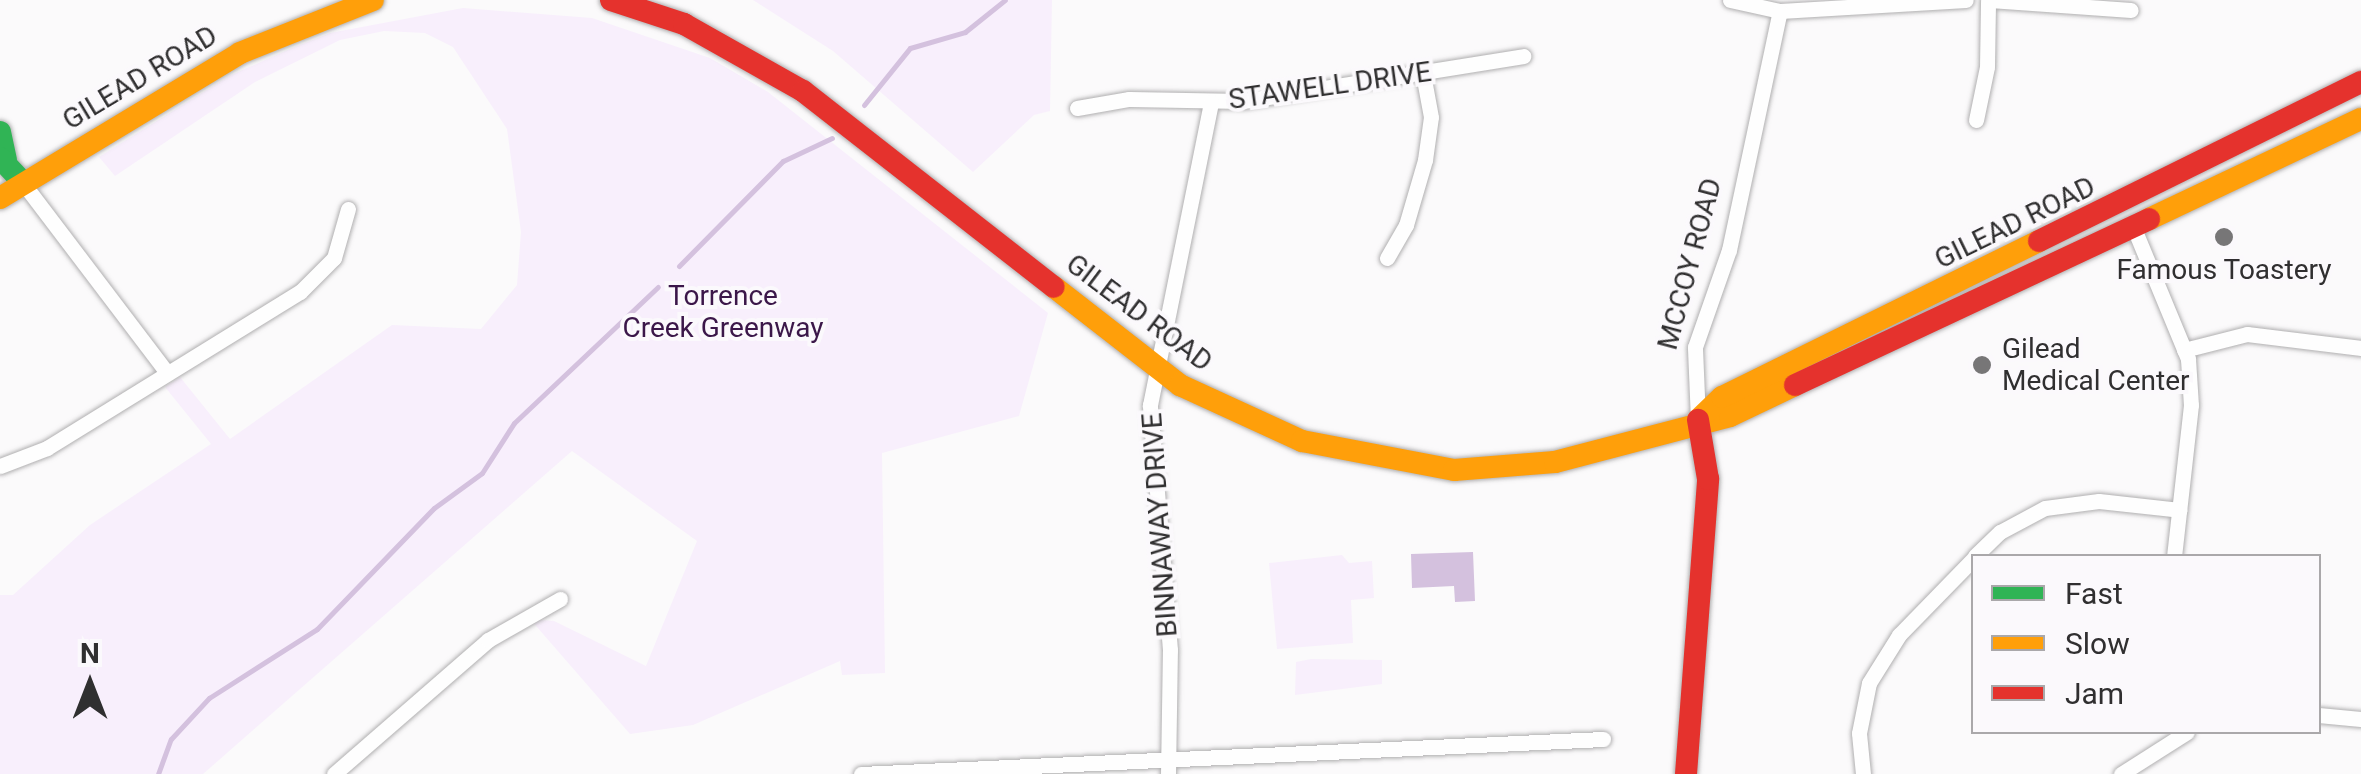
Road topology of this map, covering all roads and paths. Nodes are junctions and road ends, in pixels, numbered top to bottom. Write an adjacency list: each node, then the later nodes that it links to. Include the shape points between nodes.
1 (373, 0): 17 (main road, GILEAD ROAD, via 240,53)
2 (610, 0): 24 (main road, GILEAD ROAD, via 684,24 778,73)
3 (1730, 0): 7 (street)
4 (1966, 0): 7 (street)
5 (1989, 0): 6 (street); 14 (street)
6 (2131, 10)
7 (1780, 11): 26 (street, MCCOY ROAD, via 1729,250 1695,347)
8 (1523, 56): 9 (street, STAWELL DRIVE)
9 (1423, 74): 11 (street, STAWELL DRIVE); 21 (street, via 1431,116 1425,160 1406,225)
10 (2361, 82): 26 (main road, GILEAD ROAD, via 1722,397)
11 (1212, 102): 12 (street, STAWELL DRIVE, via 1129,100); 24 (street, BINNAWAY DRIVE)
12 (1077, 108)
13 (2361, 119): 20 (main road, GILEAD ROAD)
14 (1976, 120)
15 (0, 132): 16 (main road)
16 (3, 159): 17 (main road)
17 (23, 183): 18 (main road, GILEAD ROAD); 25 (street)
18 (0, 198)
19 (348, 209): 25 (street, via 334,258 300,292)
20 (2134, 226): 23 (street); 26 (main road, GILEAD ROAD, via 1730,416)
21 (1388, 258)
22 (2361, 348): 23 (street, via 2247,334)
23 (2184, 350): 28 (street, via 2191,405)
24 (1154, 367): 26 (main road, GILEAD ROAD, via 1283,434 1362,457 1454,470 1556,462); 37 (street, BINNAWAY DRIVE, via 1148,437 1170,650)
25 (167, 374): 27 (street, via 47,448)
26 (1698, 420): 40 (main road, MCCOY ROAD, via 1708,479)
27 (0, 466)
28 (2180, 510): 29 (street, via 2067,502 2024,517); 30 (street)
29 (1979, 554)
30 (2174, 554)
31 (1971, 561): 41 (street, via 1899,635 1869,683 1859,733)
32 (560, 598): 38 (street, via 488,640)
33 (2321, 715): 34 (street)
34 (2361, 719)
35 (2183, 734): 42 (street)
36 (1603, 739): 37 (street)
37 (1168, 768): 39 (street)
38 (334, 774)
39 (861, 774)
40 (1686, 774)
41 (1863, 774)
42 (2122, 774)

